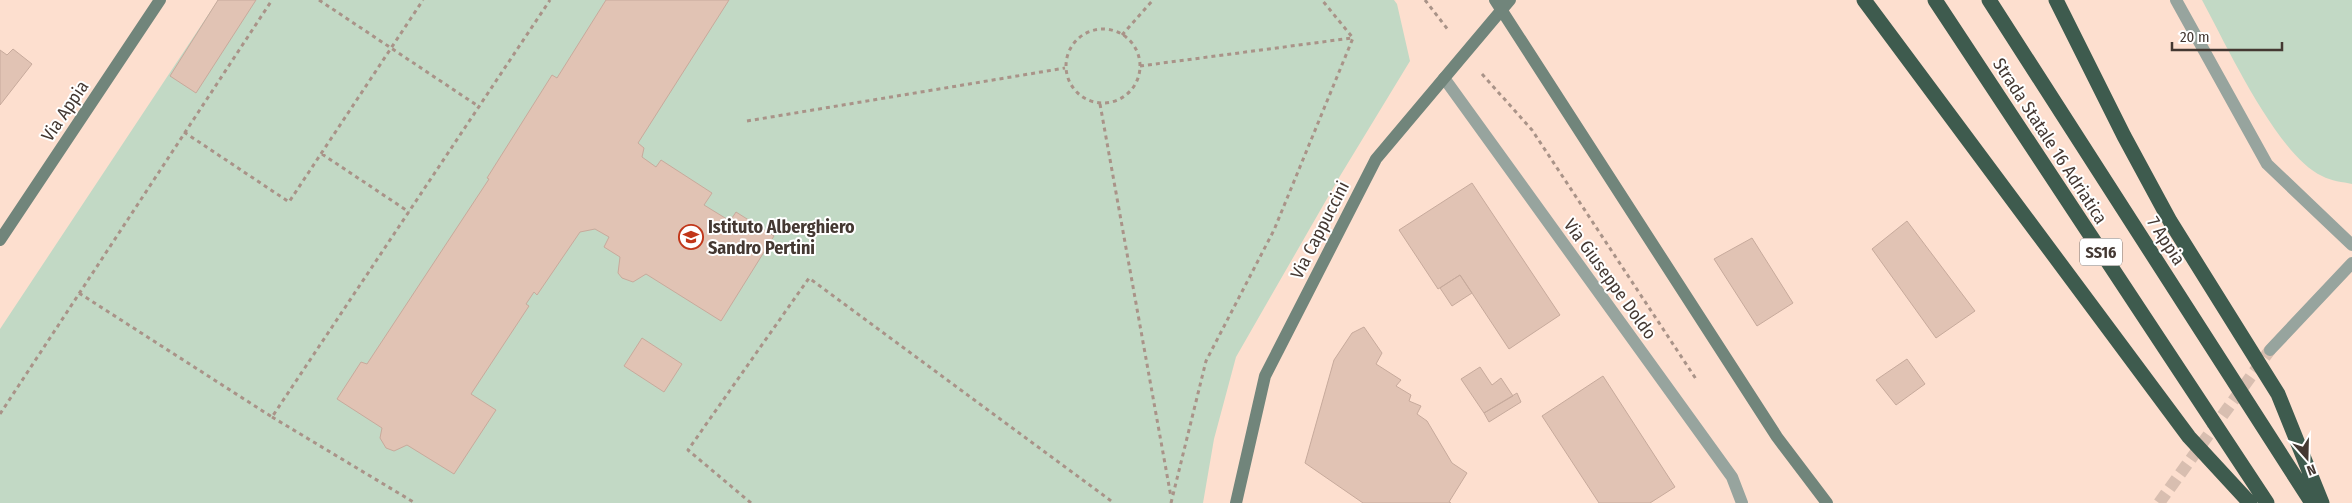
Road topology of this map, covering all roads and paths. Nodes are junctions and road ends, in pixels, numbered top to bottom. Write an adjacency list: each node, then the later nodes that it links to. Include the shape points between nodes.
1 (272, 0): 25 (path)
2 (319, 0): 17 (path)
3 (423, 0): 17 (path)
4 (550, 0): 23 (path)
5 (1153, 0): 15 (path)
6 (1322, 0): 16 (path)
7 (1425, 0): 18 (path)
8 (1864, 0): 43 (highway, via 2189,437)
9 (1935, 0): 44 (highway, Strada Statale 16 Adriatica / SS16)
10 (1989, 0): 45 (highway, 7 Appia / SS16)
11 (2056, 0): 46 (highway, via 2170,221 2278,394)
12 (2176, 0): 29 (street, via 2267,164)
13 (155, 2): 28 (street, Via Appia)
14 (1502, 3): 18 (street, Via Cappuccini); 42 (street, via 1777,437)
15 (1122, 34): 19 (path, via 1135,48); 20 (path, via 1100,29 1079,38 1067,56)
16 (1353, 38): 19 (path); 36 (path, via 1274,230 1206,361)
17 (391, 48): 23 (path); 26 (path)
18 (1465, 52): 21 (street, Via Cappuccini); 33 (path, via 1532,130)
19 (1140, 66): 22 (path, via 1132,89 1112,103)
20 (1065, 68): 22 (path, via 1067,79 1080,96); 24 (path)
21 (1444, 78): 40 (street, Via Cappuccini, via 1376,159 1265,376); 41 (street, Via Giuseppe Doldo, via 1732,476)
22 (1100, 104): 36 (path)
23 (478, 106): 27 (path)
24 (747, 121)
25 (184, 132): 26 (path, via 289,202); 31 (path)
26 (322, 154): 27 (path)
27 (409, 212): 35 (path)
28 (0, 240)
29 (2352, 245)
30 (2352, 263): 32 (street)
31 (80, 292): 34 (path); 35 (path)
32 (2270, 350)
33 (1699, 384)
34 (0, 414)
35 (272, 418): 37 (path)
36 (1171, 501)
37 (415, 503)
38 (751, 503): 39 (path, via 688,450 809,278)
39 (1114, 503)
40 (1236, 503)
41 (1742, 503)
42 (1827, 503)
43 (2250, 503)
44 (2267, 503)
45 (2312, 503)
46 (2322, 503)

